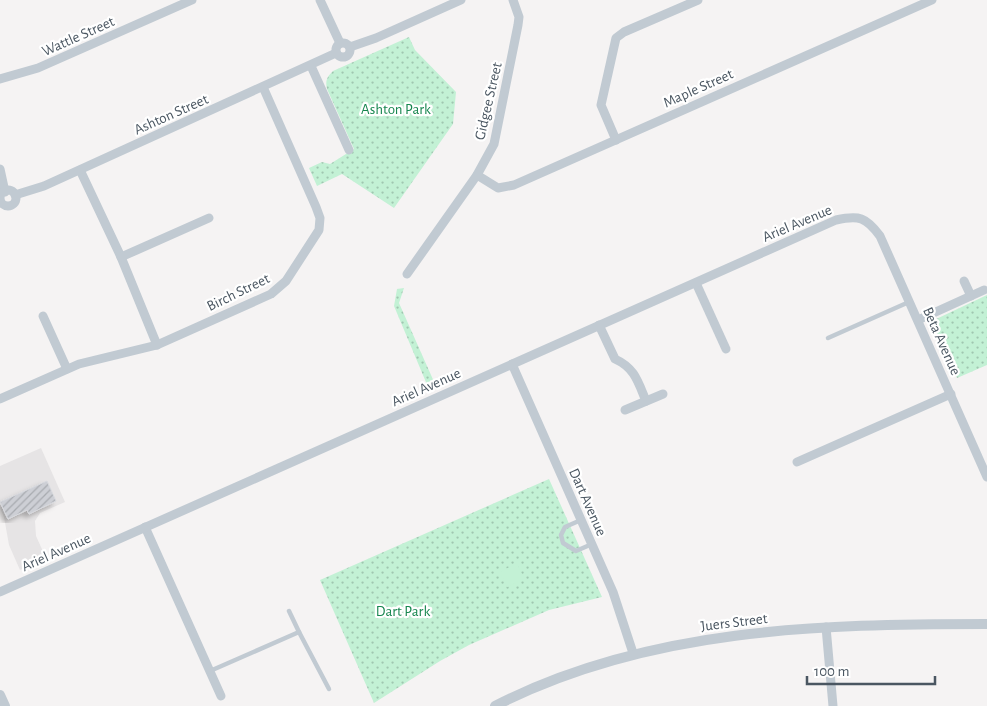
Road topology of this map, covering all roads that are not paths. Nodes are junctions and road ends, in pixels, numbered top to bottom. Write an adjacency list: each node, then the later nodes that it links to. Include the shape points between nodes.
1 (192, 0): 11 (street, Wattle Street, via 38,68)
2 (320, 0): 7 (street)
3 (461, 0): 8 (street)
4 (513, 0): 17 (street, Gidgee Street, via 519,17 494,144)
5 (698, 0): 13 (street, via 616,38 601,105)
6 (932, 0): 13 (street, Maple Street)
7 (340, 43): 8 (street); 9 (street, via 335,48)
8 (350, 47): 9 (street, via 346,56)
9 (336, 53): 10 (street, Ashton Street)
10 (311, 66): 12 (street, Ashton Street); 14 (street)
11 (0, 79)
12 (263, 87): 16 (street, Ashton Street); 34 (street, Birch Street, via 316,207 320,218 319,230 276,291)
13 (616, 140): 17 (street, Maple Street, via 514,185 498,188)
14 (349, 150)
15 (0, 169): 18 (street)
16 (80, 170): 19 (street, Ashton Street); 23 (street)
17 (477, 175): 24 (street, Gidgee Street)
18 (5, 192): 19 (street, via 12,192); 20 (street)
19 (15, 196): 20 (street, via 10,206)
20 (1, 202)
21 (209, 218): 23 (street)
22 (865, 220): 26 (street, Ariel Avenue, via 852,216 836,220); 29 (street, Beta Avenue, via 880,236)
23 (121, 257): 34 (street)
24 (407, 274)
25 (964, 280): 28 (street)
26 (696, 283): 32 (street, Ariel Avenue); 35 (street)
27 (984, 290): 28 (street)
28 (971, 296): 31 (street)
29 (910, 302): 31 (street, Beta Avenue); 33 (lane)
30 (43, 316): 37 (street)
31 (918, 320): 39 (street, Beta Avenue)
32 (600, 326): 36 (street, Ariel Avenue); 41 (street, via 615,359 632,371)
33 (828, 338)
34 (157, 345): 37 (street, Birch Street)
35 (726, 349)
36 (512, 364): 45 (street, Dart Avenue); 46 (street, Ariel Avenue)
37 (67, 369): 40 (street, Birch Street)
38 (663, 394): 41 (street)
39 (951, 394): 43 (street); 44 (street, Beta Avenue)
40 (0, 399)
41 (646, 401): 42 (street)
42 (625, 410)
43 (797, 462)
44 (987, 477)
45 (581, 520): 47 (street, Dart Avenue); 47 (lane, via 565,527 561,535 563,543 576,551)
46 (145, 527): 48 (street, Ariel Avenue); 54 (street)
47 (592, 544): 53 (street, Dart Avenue, via 613,592)
48 (0, 592)
49 (289, 611): 52 (lane)
50 (987, 624): 51 (street, Juers Street)
51 (826, 627): 53 (street, Juers Street, via 741,635); 60 (street)
52 (299, 632): 54 (lane); 55 (lane)
53 (633, 654): 59 (street, Juers Street, via 569,673)
54 (210, 671): 57 (street)
55 (329, 689)
56 (0, 695): 58 (street)
57 (221, 696)
58 (5, 706)
59 (496, 706)
60 (833, 706)

